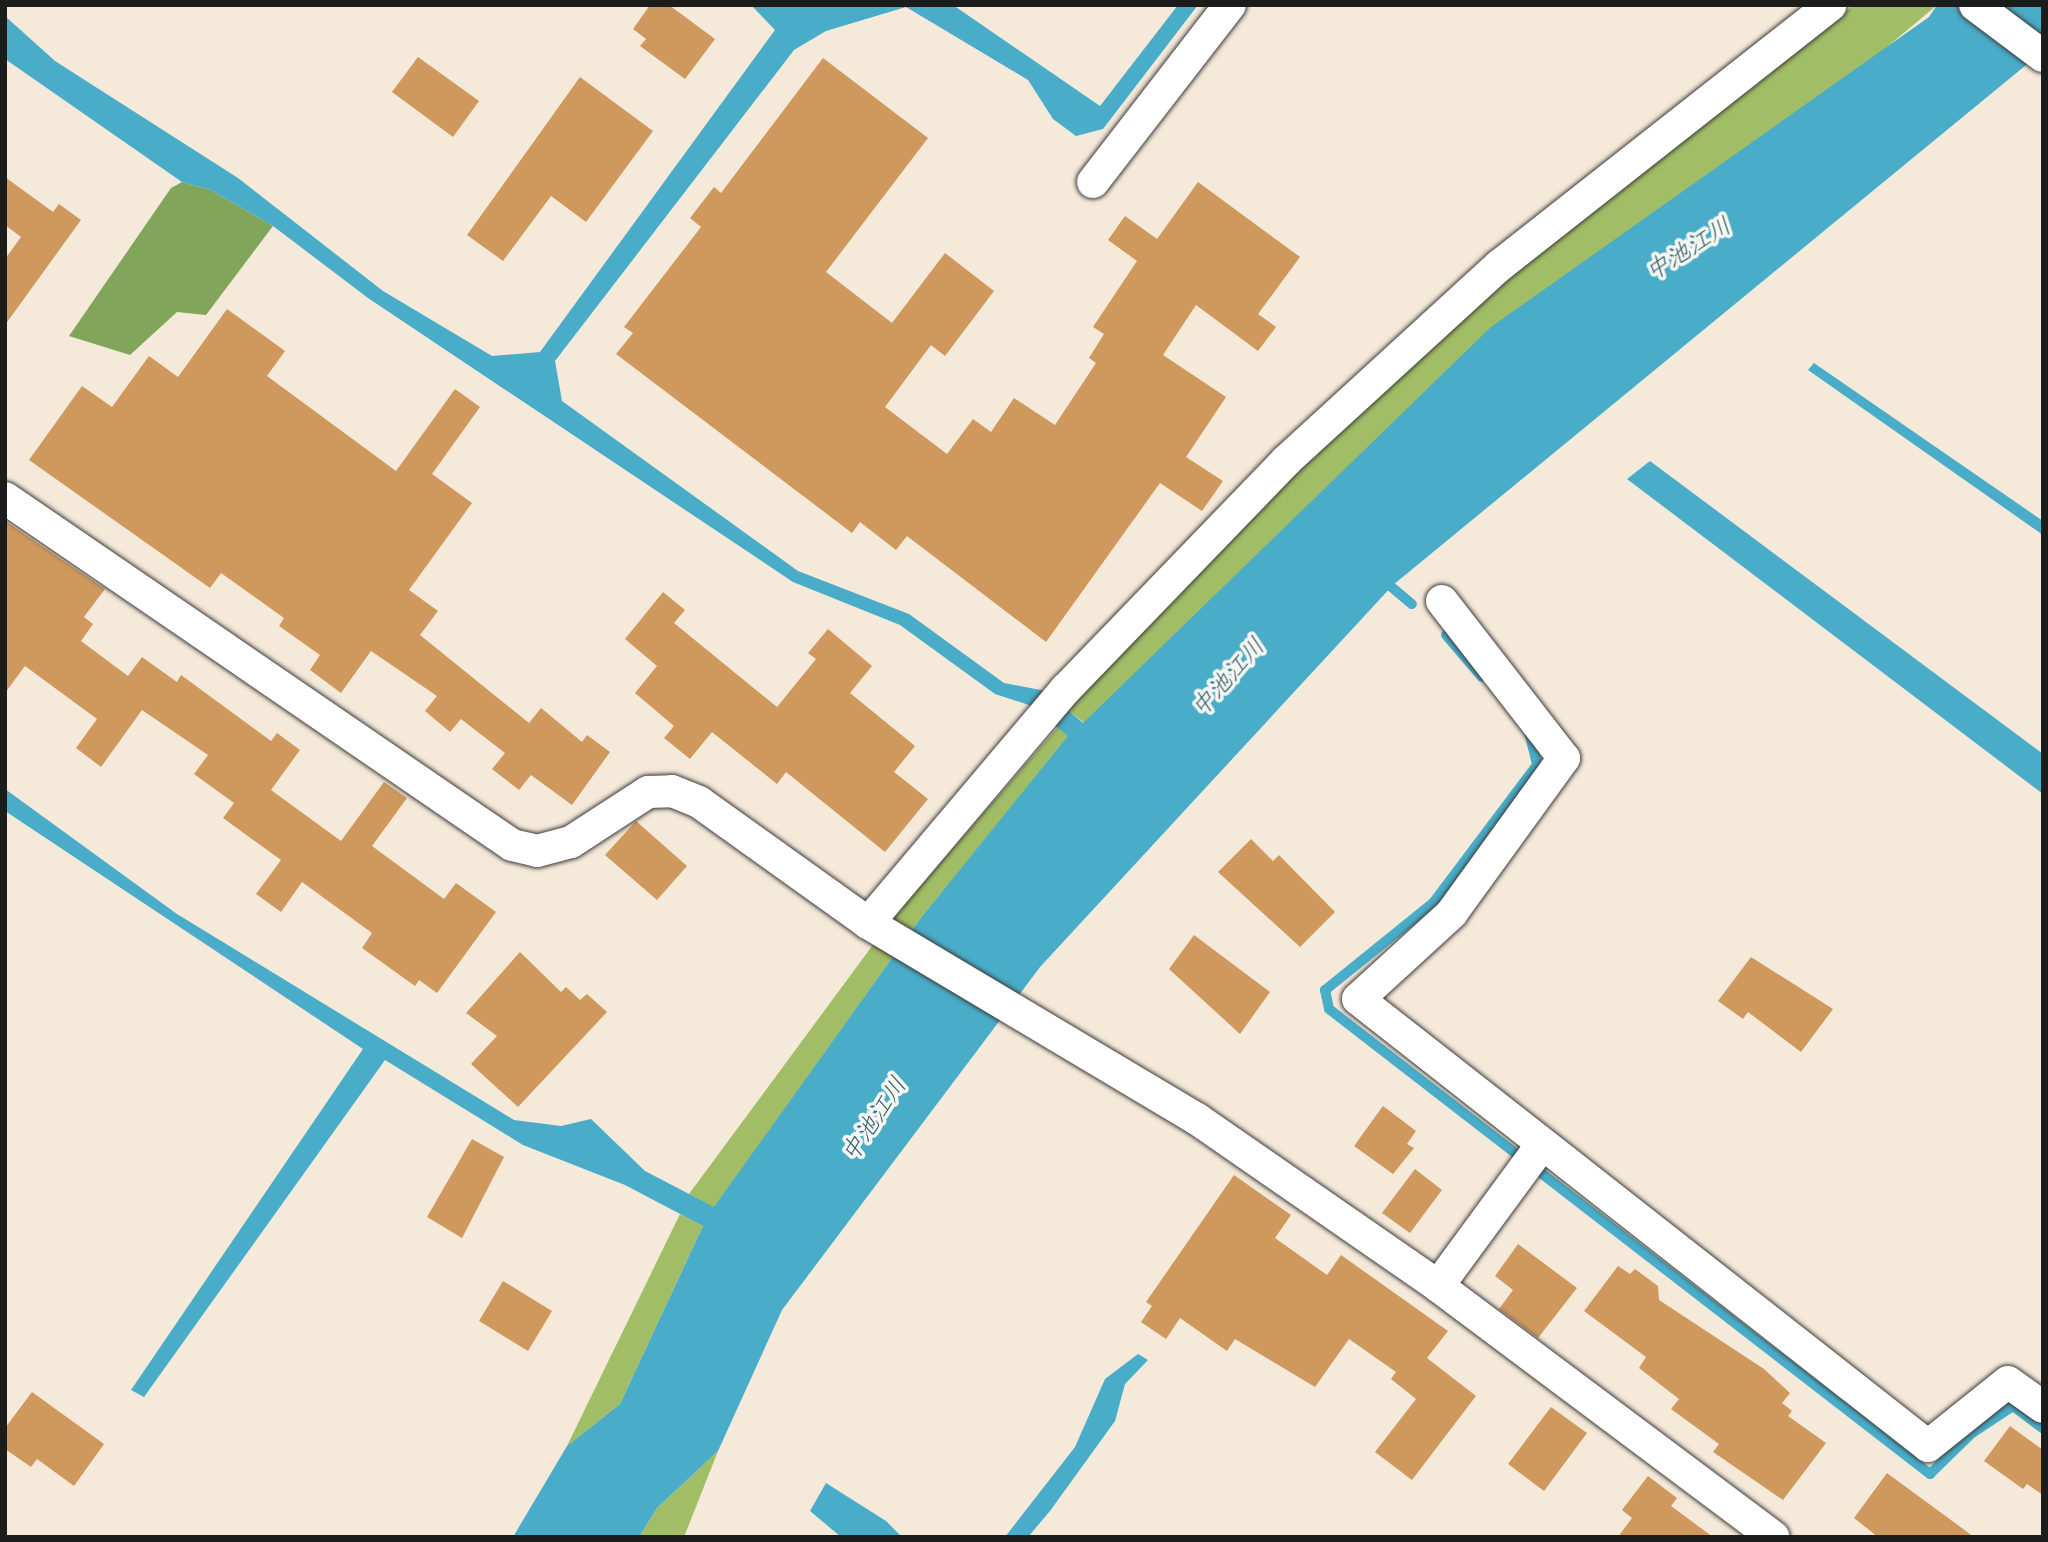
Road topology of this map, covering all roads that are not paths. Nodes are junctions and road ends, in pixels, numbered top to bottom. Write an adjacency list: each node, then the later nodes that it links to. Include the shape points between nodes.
1 (1230, 5): 5 (street)
2 (1832, 5): 8 (street, via 1499,266 1286,461 1066,689)
3 (1975, 5): 4 (street)
4 (2043, 56)
5 (1093, 182)
6 (5, 498): 8 (street, via 512,845 537,851 571,842 648,792 672,791 699,802)
7 (1442, 601): 9 (street, via 1564,758 1452,913 1358,999)
8 (868, 923): 10 (street, via 1196,1119)
9 (1532, 1158): 10 (street); 11 (street, via 1928,1446 2008,1382)
10 (1438, 1286): 12 (street)
11 (2043, 1407)
12 (1773, 1537)

